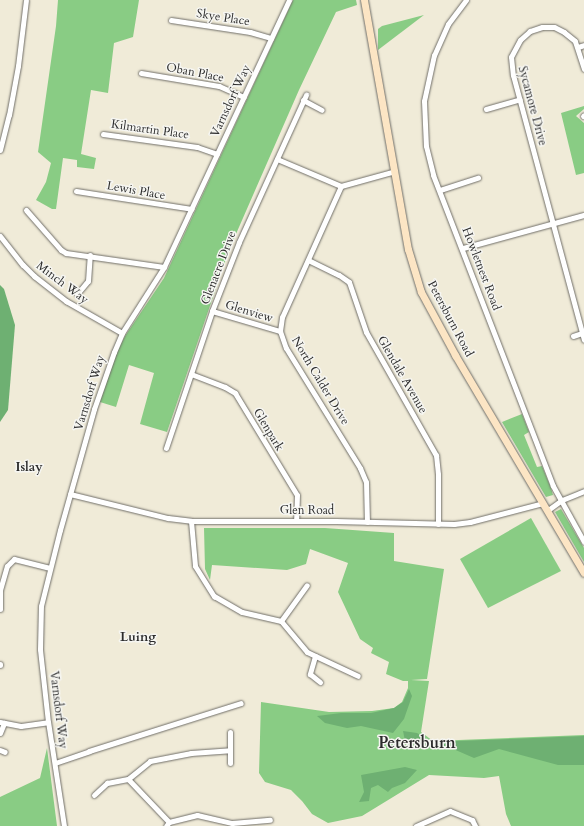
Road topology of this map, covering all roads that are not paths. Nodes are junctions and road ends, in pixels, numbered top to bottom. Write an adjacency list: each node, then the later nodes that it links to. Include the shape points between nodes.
1 (26, 0): 18 (street, via 10,115)
2 (289, 0): 6 (street, Varnsdorf Way)
3 (364, 0): 21 (main road, Petersburn Road)
4 (466, 0): 24 (street, Howletnest Road, via 448,24 434,55 424,101 426,146 433,175)
5 (171, 20): 6 (street, Skye Place, via 250,32)
6 (271, 38): 12 (street, Varnsdorf Way)
7 (584, 45): 8 (street)
8 (578, 47): 9 (street); 13 (street, Sycamore Drive, via 570,36 554,27 536,28 524,35 511,57)
9 (584, 68)
10 (142, 73): 12 (street, Oban Place, via 219,86)
11 (306, 95): 14 (street, Glenacre Drive)
12 (244, 97): 19 (street, Varnsdorf Way)
13 (520, 99): 15 (street); 29 (street, Sycamore Drive)
14 (303, 100): 16 (street); 20 (street, Glenacre Drive)
15 (486, 109)
16 (322, 110)
17 (103, 134): 19 (street, Kilmartin Place, via 197,147)
18 (0, 150)
19 (217, 154): 26 (street, Varnsdorf Way)
20 (277, 159): 23 (street); 36 (street, Glenacre Drive, via 239,242)
21 (395, 171): 23 (street); 47 (main road, Petersburn Road, via 408,249 421,292 455,355)
22 (478, 178): 24 (street)
23 (341, 186): 33 (street, North Calder Drive)
24 (440, 190): 31 (street, Howletnest Road)
25 (76, 191): 26 (street, Lewis Place)
26 (192, 209): 34 (street, Varnsdorf Way)
27 (26, 210): 32 (street, via 61,250)
28 (584, 215): 29 (street)
29 (553, 224): 31 (street); 38 (street, Sycamore Drive)
30 (0, 236): 39 (street, Minch Way, via 34,276 66,301)
31 (463, 248): 46 (street, Howletnest Road, via 553,486)
32 (90, 256): 34 (street); 35 (street, via 88,281)
33 (308, 260): 37 (street, North Calder Drive, via 282,317); 52 (street, Glendale Avenue, via 349,282 366,332 436,455)
34 (164, 267): 39 (street, Varnsdorf Way)
35 (77, 294)
36 (212, 311): 37 (street, Glenview); 42 (street, Glenacre Drive)
37 (280, 331): 51 (street, North Calder Drive, via 286,348 360,468 366,482)
38 (582, 333): 40 (street); 41 (street, Sycamore Drive)
39 (122, 334): 45 (street, Varnsdorf Way, via 100,391)
40 (573, 336)
41 (584, 340)
42 (191, 374): 43 (street, Glenacre Drive); 50 (street, Glenpark, via 225,386 234,393 296,496)
43 (166, 448)
44 (584, 491): 46 (street)
45 (70, 494): 49 (street, Glen Road); 54 (street, Varnsdorf Way)
46 (562, 500): 48 (street); 53 (street, Howletnest Road)
47 (543, 503): 48 (main road, Petersburn Road); 52 (street, Glen Road, via 470,522)
48 (548, 510): 55 (main road, Petersburn Road)
49 (190, 521): 50 (street, Glen Road); 58 (street, via 195,566 214,596 242,612)
50 (296, 521): 51 (street, Glen Road)
51 (367, 522): 52 (street, Glen Road)
52 (438, 524)
53 (584, 542)
54 (49, 568): 57 (street, via 14,558 7,566 0,590); 64 (street, Varnsdorf Way, via 40,620 40,648)
55 (584, 573)
56 (307, 585): 58 (street)
57 (0, 609)
58 (281, 621): 59 (street, via 307,652)
59 (315, 656): 60 (street); 61 (street, via 310,674)
60 (358, 676)
61 (320, 682)
62 (241, 704): 68 (street)
63 (2, 722): 64 (street, via 21,726); 66 (street)
64 (48, 722): 68 (street, Varnsdorf Way)
65 (230, 732): 67 (street)
66 (0, 733)
67 (230, 750): 69 (street); 70 (street, via 191,753 150,761)
68 (55, 763): 74 (street, Varnsdorf Way)
69 (230, 763)
70 (128, 779): 71 (street, via 107,783); 73 (street)
71 (94, 795)
72 (270, 820): 73 (street, via 232,823 196,815)
73 (168, 824)
74 (64, 826)
75 (416, 826): 76 (street, via 450,812 472,820)
76 (475, 826)

